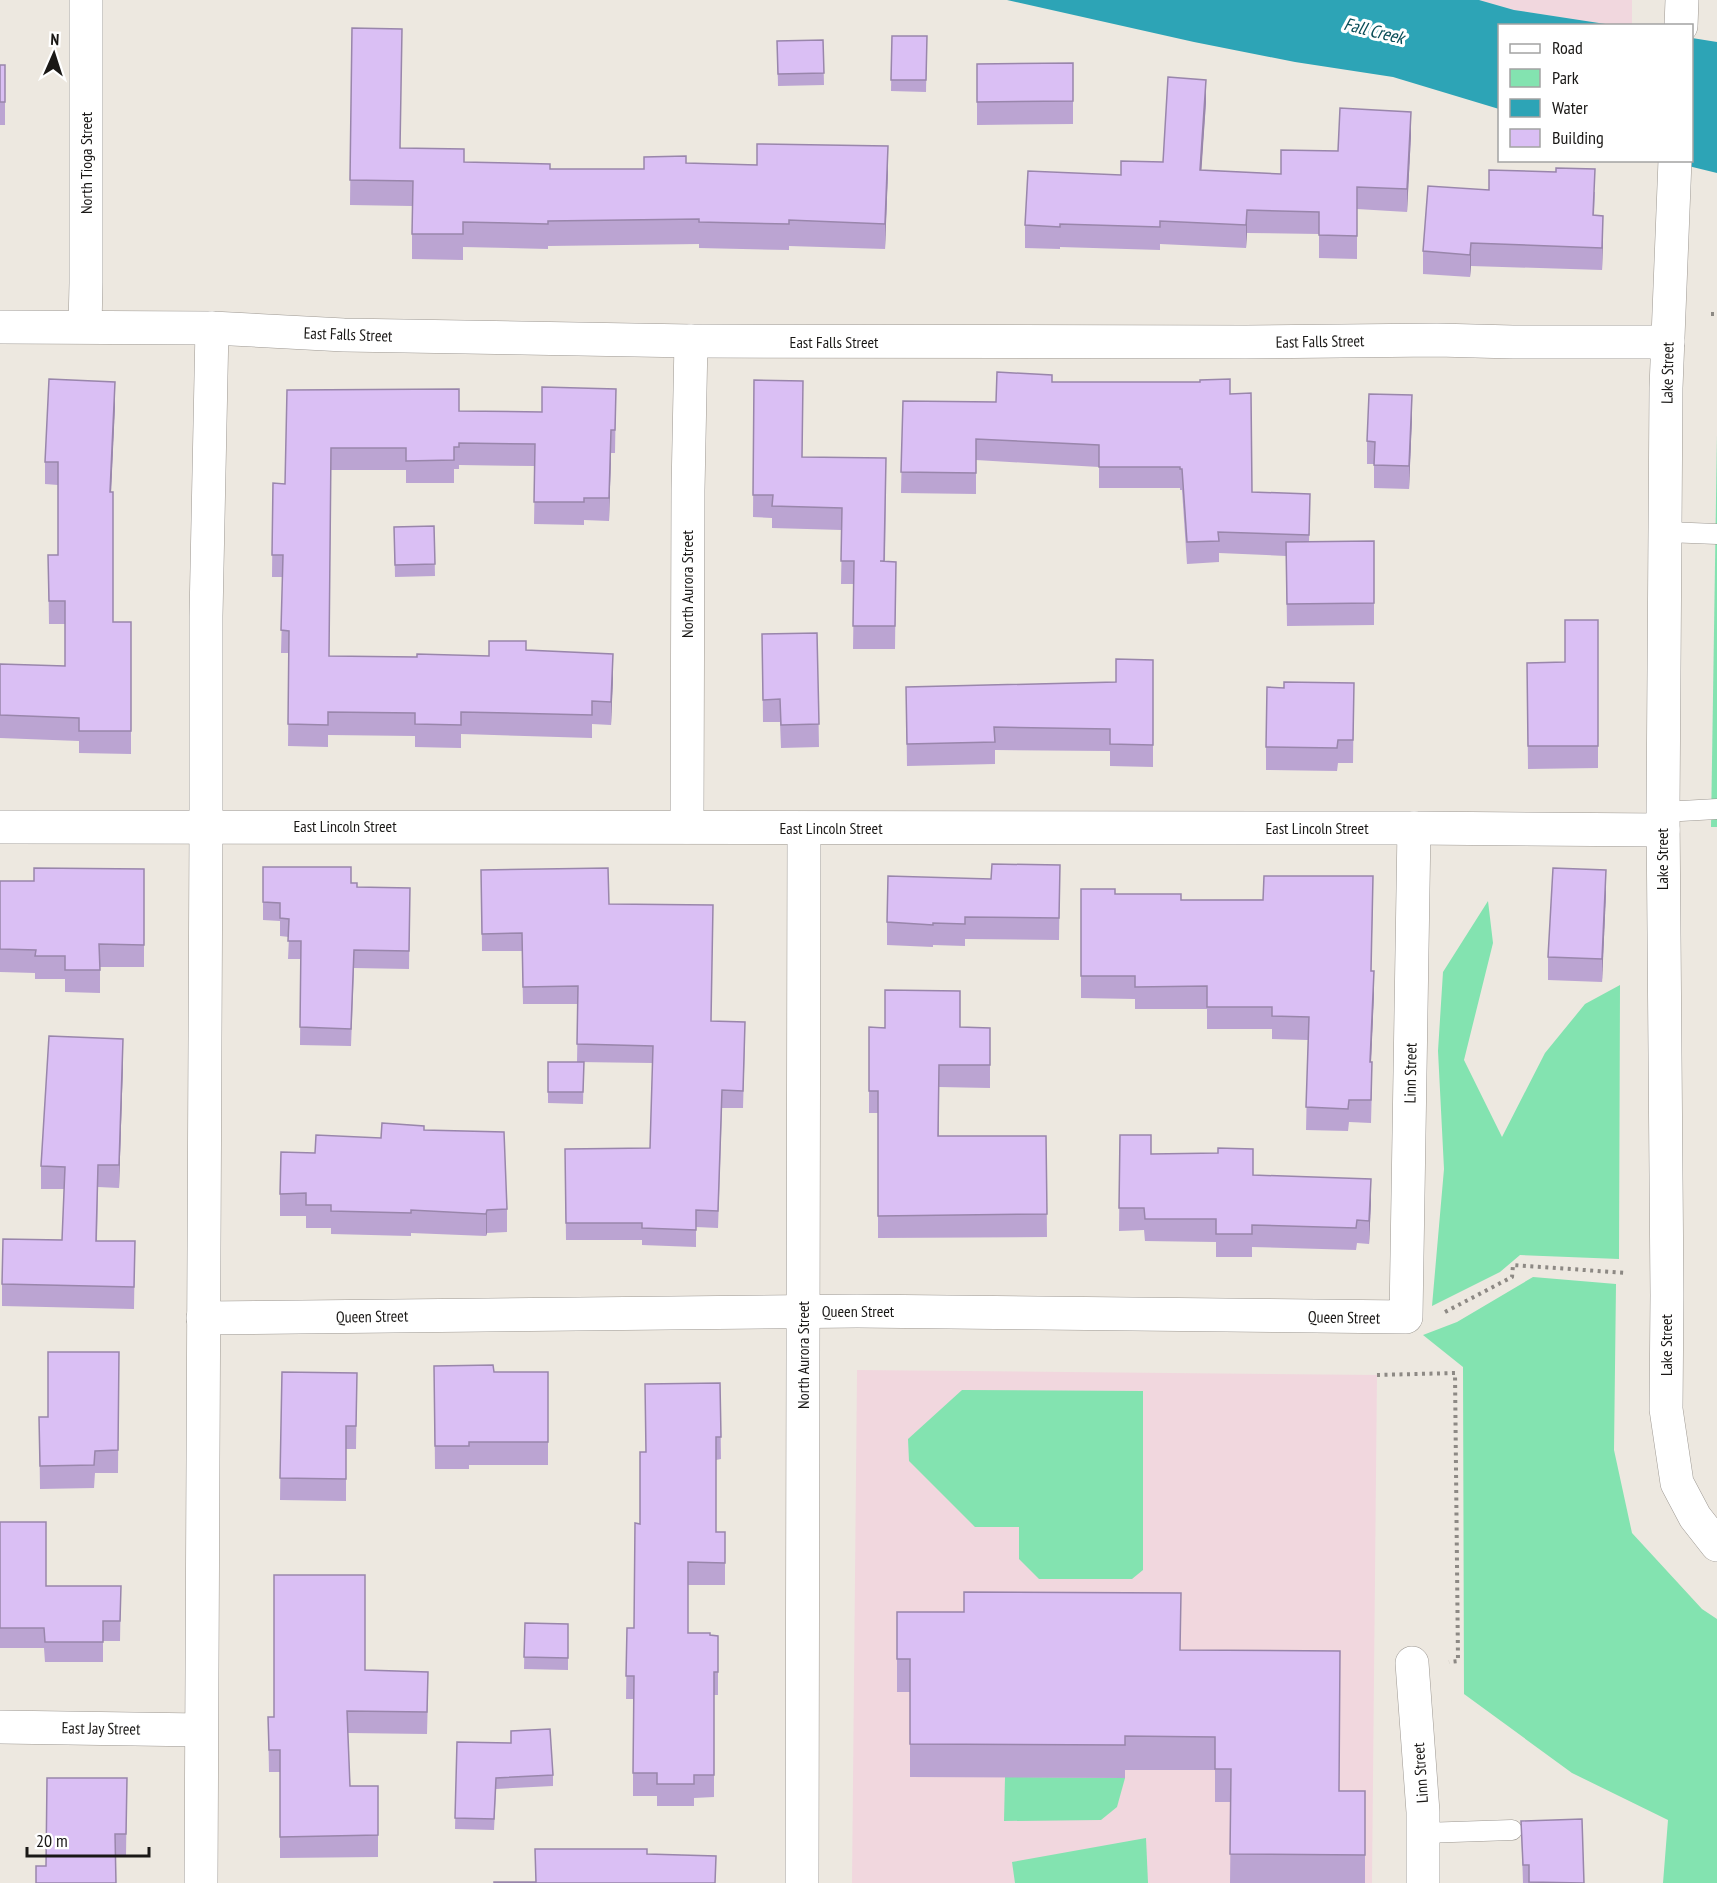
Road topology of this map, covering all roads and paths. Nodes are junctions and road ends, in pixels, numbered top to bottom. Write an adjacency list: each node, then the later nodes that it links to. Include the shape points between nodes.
1 (86, 0): 7 (street, North Tioga Street)
2 (1682, 0): 3 (street)
3 (1681, 24)
4 (1675, 162): 11 (street, Lake Street)
5 (1711, 314): 6 (path)
6 (1717, 314)
7 (85, 326): 8 (street, East Falls Street); 9 (street, East Falls Street)
8 (0, 327)
9 (212, 328): 10 (street, East Falls Street, via 344,335); 18 (street)
10 (691, 341): 11 (street, East Falls Street); 17 (street, North Aurora Street)
11 (1668, 342): 12 (street, Lake Street)
12 (1666, 532): 13 (lane); 15 (street, Lake Street)
13 (1717, 534)
14 (1717, 809): 15 (lane)
15 (1663, 821): 20 (street, East Lincoln Street); 27 (street, Lake Street, via 1666,1409 1677,1483 1695,1517)
16 (0, 827): 18 (street, East Lincoln Street)
17 (687, 827): 18 (street, East Lincoln Street); 19 (street, East Lincoln Street)
18 (206, 828): 24 (street)
19 (804, 828): 20 (street, East Lincoln Street); 23 (street, North Aurora Street)
20 (1414, 828): 25 (street, Linn Street)
21 (1628, 1273): 22 (path, via 1513,1265 1512,1277)
22 (1453, 1308)
23 (803, 1312): 24 (street, Queen Street); 25 (street, Queen Street); 34 (street, North Aurora Street)
24 (203, 1317): 30 (street)
25 (1406, 1317)
26 (1377, 1375): 28 (path, via 1455,1373 1458,1661)
27 (1717, 1545)
28 (1412, 1663): 32 (street, Linn Street)
29 (0, 1726): 30 (street, East Jay Street)
30 (201, 1730): 33 (street)
31 (1512, 1830): 32 (lane)
32 (1423, 1833): 35 (street, Linn Street)
33 (201, 1883)
34 (802, 1883)
35 (1423, 1883)

